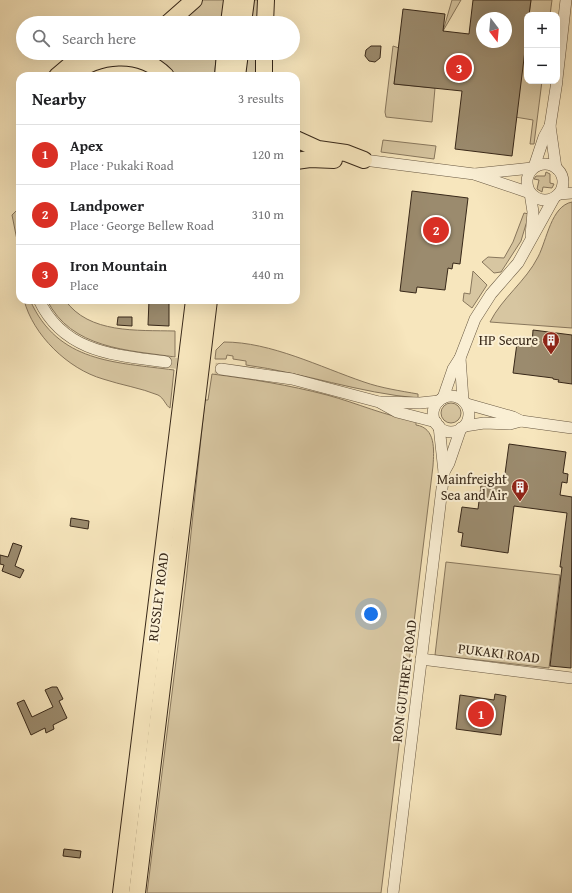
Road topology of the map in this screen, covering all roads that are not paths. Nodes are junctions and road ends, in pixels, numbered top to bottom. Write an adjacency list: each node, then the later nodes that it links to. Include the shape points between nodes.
1 (194, 0): 6 (highway)
2 (232, 0): 7 (highway)
3 (246, 0): 8 (highway)
4 (266, 0): 9 (highway)
5 (566, 0): 10 (street)
6 (176, 16)
7 (230, 16)
8 (244, 16)
9 (265, 16)
10 (560, 53)
11 (74, 60): 17 (highway)
12 (103, 60): 18 (highway, via 87,64)
13 (134, 60): 19 (highway, via 147,63)
14 (224, 60): 20 (highway)
15 (239, 60): 21 (highway)
16 (264, 60): 22 (highway)
17 (61, 72)
18 (76, 72)
19 (162, 72)
20 (223, 72)
21 (238, 72)
22 (264, 72)
23 (556, 84): 24 (street)
24 (550, 126): 28 (street); 29 (street)
25 (300, 141): 27 (highway, via 318,149 346,153)
26 (300, 160): 27 (highway)
27 (364, 160): 30 (street)
28 (533, 168): 29 (street, via 546,164); 30 (street); 32 (street, via 526,183)
29 (558, 169): 31 (street); 34 (street, via 563,183)
30 (474, 174): 32 (street)
31 (572, 176)
32 (530, 193): 34 (street, via 533,197 544,200); 35 (street, via 533,212)
33 (572, 193): 34 (street)
34 (556, 196): 35 (street)
35 (531, 237): 41 (street, via 518,263 491,294 475,319)
36 (42, 304): 42 (street, via 63,332 85,346 108,354)
37 (184, 304): 44 (highway)
38 (193, 304): 44 (highway, RUSSLEY ROAD)
39 (209, 304): 48 (highway, RUSSLEY ROAD)
40 (219, 304): 48 (highway)
41 (460, 358): 45 (street); 47 (street)
42 (166, 362)
43 (221, 370): 46 (street, via 292,380)
44 (183, 384): 56 (highway, RUSSLEY ROAD)
45 (441, 399): 46 (street, via 420,403); 47 (street, via 454,396); 50 (street, via 434,411)
46 (379, 402): 50 (street, via 398,412)
47 (465, 402): 49 (street, via 513,417); 51 (street, via 469,418)
48 (196, 421): 57 (highway, RUSSLEY ROAD)
49 (521, 422): 51 (street, via 484,423); 52 (street)
50 (437, 424): 51 (street, via 447,431 457,431); 53 (street, RON GUTHREY ROAD)
51 (463, 427): 53 (street, RON GUTHREY ROAD, via 450,463)
52 (572, 428)
53 (444, 472): 54 (street, RON GUTHREY ROAD)
54 (421, 659): 55 (street, PUKAKI ROAD); 58 (street, RON GUTHREY ROAD)
55 (572, 678)
56 (121, 893)
57 (137, 893)
58 (393, 893)

